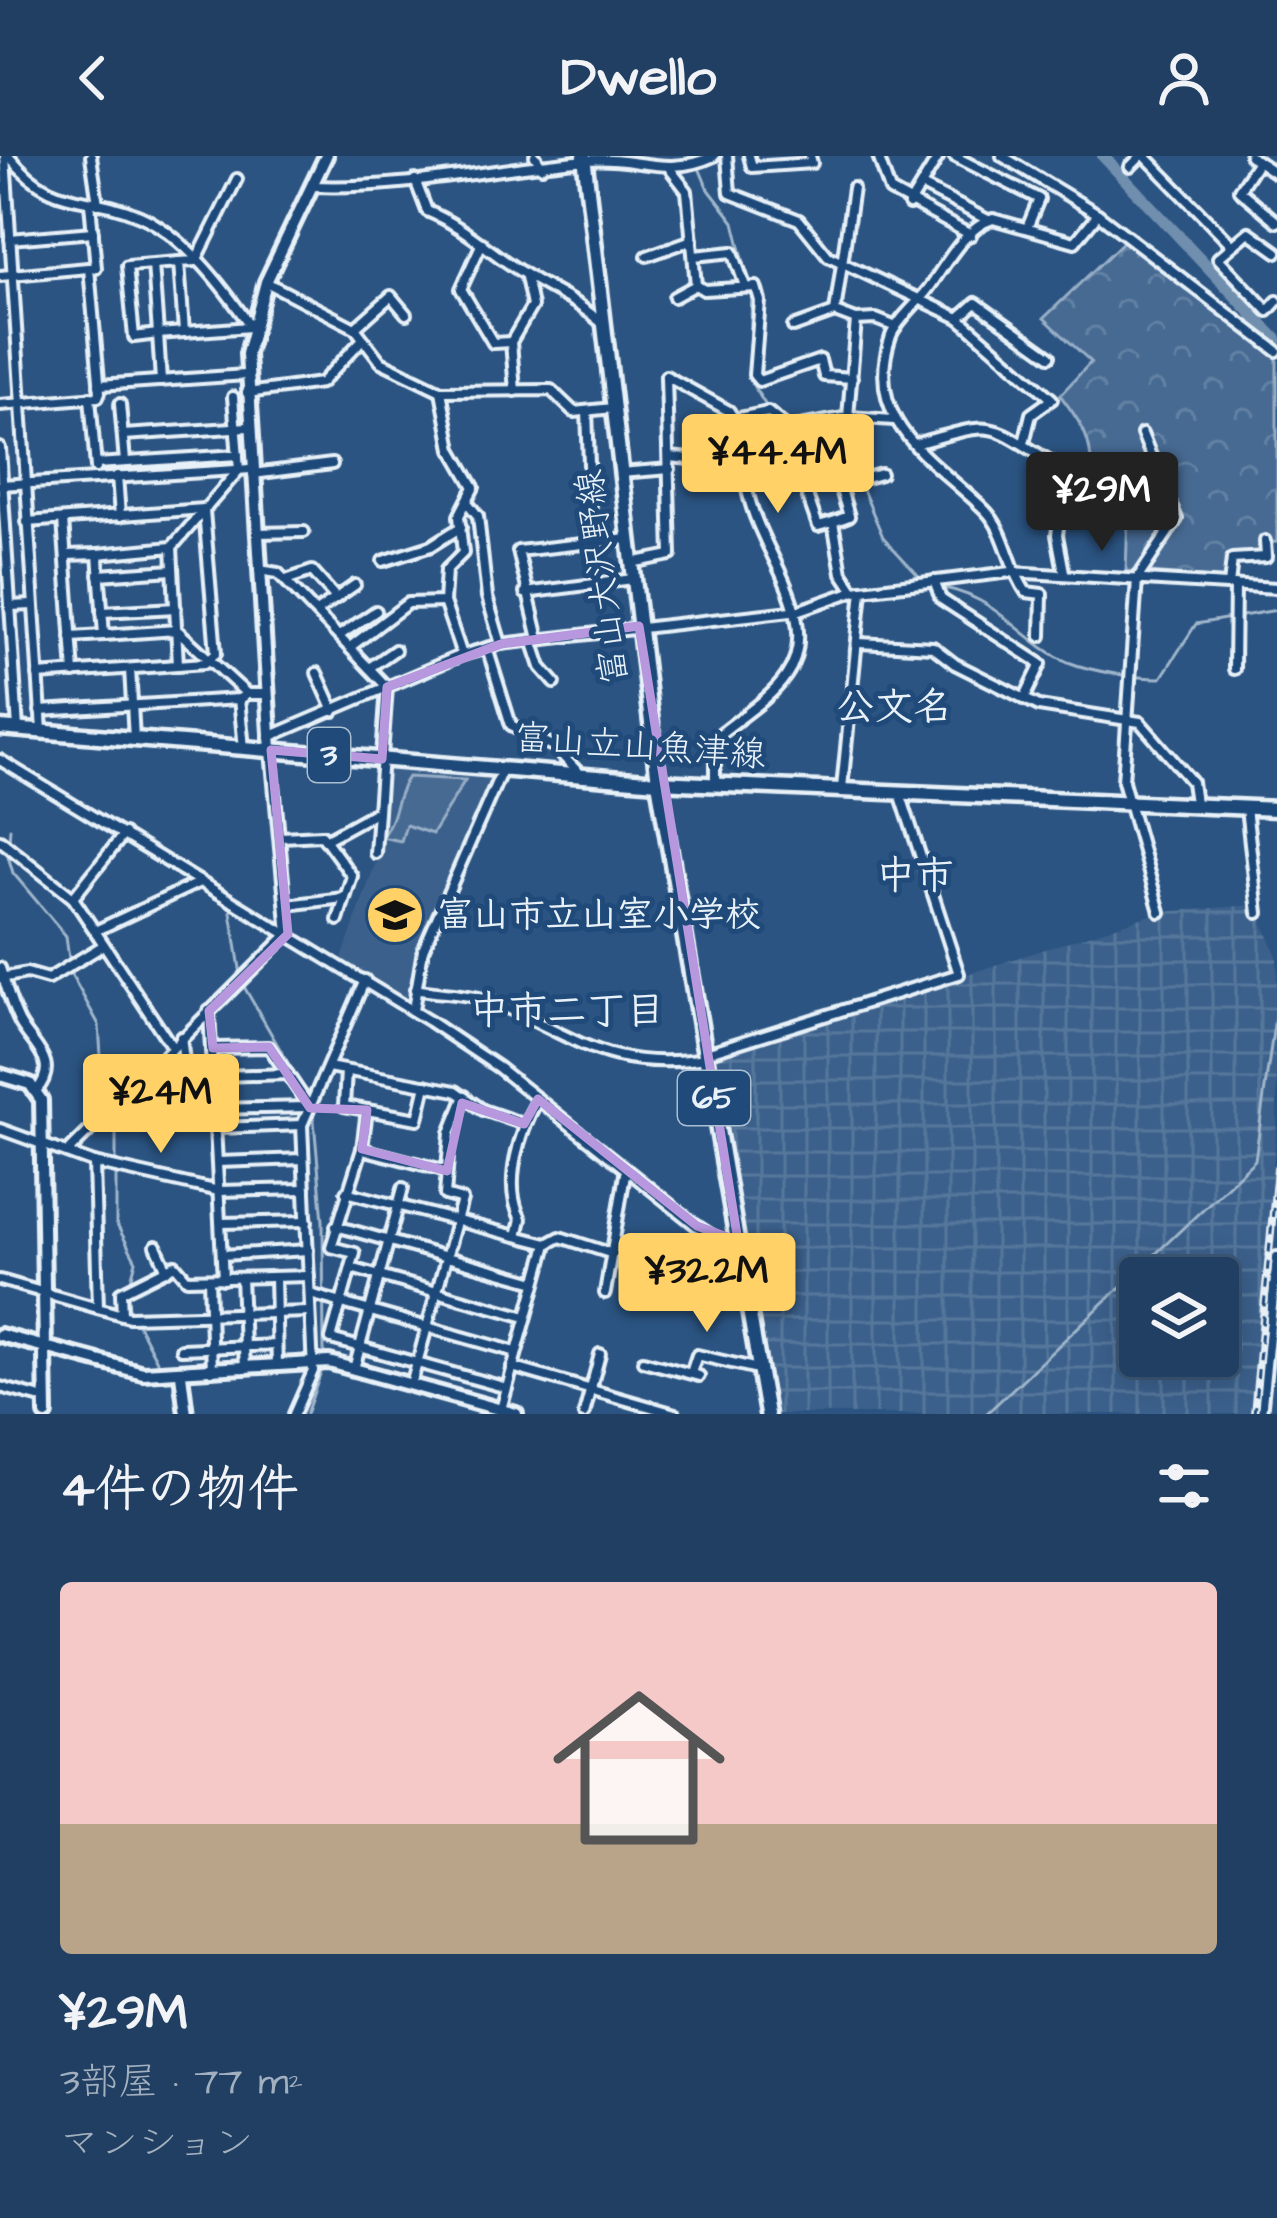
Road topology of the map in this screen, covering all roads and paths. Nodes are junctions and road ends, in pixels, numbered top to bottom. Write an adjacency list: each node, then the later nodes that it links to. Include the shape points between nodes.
1 (7, 156): 23 (street); 28 (street, via 52,195)
2 (91, 156): 28 (street)
3 (326, 156): 25 (street)
4 (535, 156): 17 (street)
5 (715, 156): 19 (street)
6 (727, 156): 46 (street, via 730,193 799,220)
7 (748, 156): 8 (street, via 752,167 812,163)
8 (810, 156)
9 (878, 156): 20 (street)
10 (891, 156): 20 (street)
11 (939, 156): 26 (street)
12 (954, 156): 33 (street, via 1039,199)
13 (1002, 156): 30 (street)
14 (1143, 156): 18 (street); 39 (street)
15 (584, 158): 17 (street); 19 (street); 61 (main road, 富山大沢野線 / 65)
16 (1254, 159): 21 (street); 32 (street, via 1239,190)
17 (542, 166): 24 (street)
18 (1130, 166)
19 (669, 168): 37 (street, via 687,191)
20 (880, 173): 29 (street)
21 (1277, 174)
22 (237, 179): 43 (street)
23 (3, 180): 35 (street)
24 (415, 181): 25 (street); 38 (street, via 427,211)
25 (312, 186): 51 (street)
26 (922, 186): 29 (street); 31 (street)
27 (853, 188): 46 (street)
28 (94, 204): 34 (street); 43 (street, via 146,218)
29 (909, 205): 36 (street)
30 (1098, 214): 33 (street, via 1075,242); 70 (street)
31 (988, 220): 33 (street); 36 (street)
32 (1277, 222)
33 (1027, 229)
34 (93, 232): 35 (street); 47 (street, via 96,268)
35 (7, 235): 48 (street)
36 (971, 235): 56 (street)
37 (692, 240): 41 (street); 42 (street)
38 (482, 243): 49 (street); 69 (street, via 461,289 493,343)
39 (1232, 245): 40 (street, via 1249,232); 55 (street, via 1218,258 1268,311)
40 (1277, 252)
41 (647, 256)
42 (694, 256): 52 (street); 53 (street, via 733,252)
43 (196, 261): 44 (street); 62 (street)
44 (179, 262): 45 (street); 66 (street)
45 (153, 264): 67 (street); 67 (street, via 127,266 134,337)
46 (844, 265): 56 (street); 57 (street)
47 (89, 268): 48 (street); 75 (street)
48 (13, 275): 50 (street); 81 (street)
49 (526, 276): 61 (street, via 576,300); 69 (street, via 532,306)
50 (0, 277)
51 (266, 282): 62 (street); 65 (street)
52 (696, 285): 53 (street); 54 (street)
53 (745, 286): 73 (street, via 756,287 760,301 759,381 820,360 824,376)
54 (674, 297)
55 (1277, 301)
56 (920, 302): 59 (street); 64 (street)
57 (835, 312): 60 (street); 63 (street)
58 (406, 314): 65 (street, via 392,296)
59 (959, 318): 71 (street, via 976,303); 93 (street, via 1052,399 1031,414)
60 (856, 320): 64 (street); 73 (street)
61 (604, 326): 84 (main road, 富山大沢野線 / 65)
62 (251, 327): 66 (street); 72 (street)
63 (793, 327)
64 (896, 327): 88 (street, via 887,379)
65 (355, 328): 68 (street)
66 (184, 332): 67 (street)
67 (158, 334): 74 (street)
68 (363, 339): 76 (street, via 381,362); 78 (street, via 321,382)
69 (511, 342): 77 (street)
70 (1277, 351)
71 (1050, 356)
72 (247, 375): 74 (street); 78 (street)
73 (852, 378): 86 (street)
74 (161, 381): 75 (street)
75 (100, 386): 79 (street)
76 (441, 391): 77 (street); 111 (street, via 452,449 474,487)
77 (515, 391): 85 (street, via 551,390 574,412)
78 (247, 393): 89 (street)
79 (90, 397): 81 (street); 100 (street)
80 (233, 397): 89 (street)
81 (20, 404): 83 (street); 109 (street)
82 (120, 404): 92 (street)
83 (0, 406)
84 (613, 408): 85 (street); 105 (main road, 富山大沢野線 / 65)
85 (587, 411): 123 (street)
86 (850, 417): 87 (street, via 788,428 768,412); 88 (street); 106 (street, via 862,479)
87 (734, 419): 90 (street); 97 (street, via 666,376)
88 (894, 420): 94 (street)
89 (242, 427): 92 (street); 96 (street); 104 (street)
90 (736, 433): 98 (street); 102 (street)
91 (1142, 434): 135 (street, via 1177,519)
92 (123, 435): 99 (street)
93 (1024, 443): 94 (street, via 988,427); 132 (street, via 1064,472 1057,535)
94 (915, 444): 131 (street, via 988,513)
95 (0, 448): 110 (street)
96 (238, 455): 99 (street); 104 (street)
97 (669, 457): 102 (street); 103 (street)
98 (795, 461): 115 (street, via 818,526); 115 (street, via 817,453 834,467 849,516)
99 (125, 463): 100 (street)
100 (96, 464): 108 (street)
101 (332, 464): 104 (street)
102 (740, 464): 148 (street)
103 (670, 469): 105 (street); 128 (street, via 671,555)
104 (247, 471): 107 (street); 112 (street); 119 (street)
105 (620, 473): 120 (main road, 富山大沢野線 / 65)
106 (880, 474)
107 (117, 476): 108 (street); 113 (street)
108 (97, 478): 109 (street)
109 (24, 483): 110 (street); 116 (street)
110 (1, 485): 122 (street)
111 (467, 502): 117 (street); 160 (street, via 478,516)
112 (204, 509): 113 (street); 124 (street); 165 (street, via 216,653)
113 (120, 515): 114 (street)
114 (63, 520): 116 (street); 126 (street)
115 (833, 522): 141 (street, via 842,573)
116 (27, 523): 145 (street)
117 (461, 527): 127 (street); 144 (street, via 463,553 446,570)
118 (304, 532): 119 (street)
119 (255, 533): 129 (street)
120 (628, 539): 123 (street); 128 (main road, 富山大沢野線 / 65)
121 (1264, 541): 139 (street, via 1266,556 1232,559)
122 (3, 544): 146 (street)
123 (592, 544): 142 (street, via 518,551)
124 (172, 547): 125 (street); 130 (street)
125 (98, 554): 126 (street); 133 (street)
126 (66, 556): 157 (street)
127 (383, 561)
128 (631, 563): 134 (main road, 富山大沢野線 / 65)
129 (258, 569): 136 (street); 175 (street)
130 (173, 570): 133 (street); 147 (street)
131 (1011, 572): 132 (street); 137 (street); 156 (street, via 1026,592 1042,594)
132 (1064, 572): 135 (street)
133 (99, 575): 150 (street)
134 (633, 579): 142 (street); 152 (main road, 富山大沢野線 / 65)
135 (1137, 579): 139 (street); 181 (street)
136 (285, 580): 143 (street, via 312,571); 151 (street)
137 (934, 581): 141 (street); 177 (street, via 941,599 1041,664)
138 (355, 584): 143 (street)
139 (1232, 585): 140 (street); 169 (street)
140 (1277, 588)
141 (858, 591): 148 (street); 159 (street)
142 (525, 593): 158 (street)
143 (336, 598): 151 (street)
144 (444, 602): 161 (street, via 408,603); 164 (street)
145 (33, 605): 146 (street); 172 (street)
146 (10, 606): 183 (street)
147 (176, 608): 150 (street); 153 (street)
148 (792, 609): 152 (street); 193 (street, via 794,661 778,686 715,738)
149 (376, 610): 155 (street)
150 (102, 612): 154 (street)
151 (316, 612): 155 (street)
152 (639, 626): 158 (street); 192 (main road, 富山大沢野線 / 65)
153 (177, 629): 154 (street); 165 (street); 166 (street)
154 (104, 635): 157 (street)
155 (339, 635): 161 (street)
156 (1041, 636)
157 (71, 637): 170 (street)
158 (535, 639): 160 (street); 173 (street, via 541,667)
159 (859, 643): 177 (street, via 933,647); 194 (street)
160 (501, 644): 162 (street)
161 (350, 647): 167 (street)
162 (487, 648): 164 (street); 191 (street, via 512,725 553,746)
163 (394, 650): 167 (street)
164 (462, 655): 174 (street)
165 (210, 658): 166 (street); 176 (street)
166 (178, 665): 168 (street)
167 (369, 668): 174 (street)
168 (130, 669): 170 (street); 178 (street)
169 (1234, 669)
170 (74, 673): 172 (street)
171 (317, 673): 180 (street)
172 (38, 675): 179 (street)
173 (555, 682)
174 (387, 687): 180 (street); 188 (street)
175 (267, 694): 176 (street); 186 (street)
176 (243, 696): 178 (street); 187 (street)
177 (1024, 698): 181 (street, via 1054,710)
178 (133, 706): 179 (street); 185 (street)
179 (40, 711): 184 (street)
180 (334, 711): 186 (street)
181 (1126, 718): 196 (street); 197 (street, via 1145,724 1192,782)
182 (0, 728): 183 (main road, 富山立山魚津線 / 3)
183 (18, 729): 184 (main road, 富山立山魚津線 / 3)
184 (42, 731): 185 (main road, 富山立山魚津線 / 3)
185 (134, 739): 187 (main road, 富山立山魚津線 / 3)
186 (270, 743): 187 (main road, 富山立山魚津線 / 3); 188 (main road, 富山立山魚津線 / 3); 202 (street)
187 (244, 748)
188 (381, 759): 190 (main road, 富山立山魚津線 / 3); 200 (street)
189 (0, 760): 201 (street)
190 (502, 769): 191 (main road, 富山立山魚津線 / 3); 218 (street, via 464,866 449,884)
191 (582, 776): 192 (main road, 富山立山魚津線 / 3)
192 (658, 782): 193 (main road, 富山立山魚津線 / 3); 224 (main road, 富山大沢野線 / 65)
193 (715, 783): 194 (main road, 富山立山魚津線 / 3)
194 (842, 788): 195 (main road, 富山立山魚津線 / 3)
195 (899, 791): 196 (main road, 富山立山魚津線 / 3); 224 (street, via 959,974)
196 (1125, 800): 197 (main road, 富山立山魚津線 / 3); 210 (street)
197 (1196, 803): 198 (main road, 富山立山魚津線 / 3)
198 (1246, 808): 199 (main road, 富山立山魚津線 / 3); 211 (street)
199 (1277, 809)
200 (378, 812): 204 (street); 205 (street)
201 (124, 834): 206 (street); 207 (street)
202 (281, 837): 204 (street); 209 (street)
203 (0, 840): 207 (street)
204 (326, 840): 208 (street, via 352,876)
205 (375, 853)
206 (201, 881): 213 (street); 214 (street)
207 (73, 898): 213 (street)
208 (343, 898): 209 (street); 212 (street)
209 (286, 904): 214 (street)
210 (1160, 912)
211 (1258, 913)
212 (338, 920)
213 (95, 931): 215 (street)
214 (288, 934): 217 (street); 220 (street)
215 (104, 945): 216 (street, via 47,979); 222 (street)
216 (1, 974): 231 (street, via 20,1024 43,1052)
217 (365, 980): 219 (street); 225 (street)
218 (415, 989): 219 (street); 224 (street, via 489,1001 617,1058 673,1063)
219 (412, 1010): 233 (street)
220 (209, 1012): 221 (street); 223 (street)
221 (181, 1037): 222 (street); 229 (street, via 186,1077)
222 (172, 1047): 243 (street)
223 (213, 1048): 227 (street, via 268,1047); 229 (street)
224 (707, 1055): 260 (main road, 富山大沢野線 / 65)
225 (328, 1067): 226 (street); 234 (street)
226 (346, 1071): 230 (street); 236 (street, via 344,1106)
227 (288, 1074): 229 (street); 234 (street)
228 (0, 1075): 231 (street)
229 (214, 1076): 235 (street)
230 (426, 1085): 232 (street); 236 (street, via 418,1119)
231 (38, 1090): 241 (street)
232 (465, 1096): 237 (street); 247 (street)
233 (538, 1099): 237 (street); 248 (street)
234 (310, 1108): 235 (street); 238 (street)
235 (216, 1109): 239 (street)
236 (367, 1110): 242 (street)
237 (524, 1124): 258 (street, via 512,1204 521,1219)
238 (302, 1125): 239 (street); 244 (street)
239 (217, 1128): 246 (street)
240 (0, 1129): 241 (street)
241 (41, 1141): 243 (street); 281 (street)
242 (362, 1149): 247 (street); 252 (street)
243 (69, 1151): 245 (street)
244 (304, 1159): 246 (street); 250 (street)
245 (94, 1162): 251 (street); 284 (street)
246 (218, 1162): 251 (street)
247 (447, 1171): 255 (street, via 445,1195 462,1200)
248 (625, 1173): 260 (street, via 720,1241); 264 (street)
249 (404, 1188): 253 (street)
250 (305, 1189): 251 (street); 254 (street)
251 (220, 1191): 256 (street)
252 (346, 1192): 253 (street); 257 (street)
253 (398, 1205): 255 (street); 259 (street)
254 (307, 1221): 256 (street); 263 (street)
255 (456, 1221): 258 (street); 266 (street)
256 (221, 1223): 265 (street)
257 (336, 1226): 259 (street); 268 (street, via 332,1247 355,1253)
258 (517, 1236): 261 (street)
259 (388, 1241): 266 (street); 271 (street)
260 (738, 1241): 308 (main road, 富山大沢野線 / 65)
261 (547, 1244): 264 (street, via 560,1237); 277 (street)
262 (156, 1246): 269 (street)
263 (308, 1250): 265 (street); 270 (street)
264 (613, 1254): 280 (street)
265 (222, 1255): 275 (street)
266 (446, 1257): 277 (street); 279 (street)
267 (1277, 1257): 278 (street)
268 (351, 1268): 271 (street); 283 (street)
269 (167, 1270): 274 (street, via 175,1265 188,1279); 289 (street, via 121,1292)
270 (309, 1276): 272 (street); 282 (street)
271 (378, 1276): 279 (street); 285 (street)
272 (274, 1277): 273 (street); 287 (street)
273 (241, 1278): 275 (street); 288 (street)
274 (209, 1279): 275 (street); 290 (street)
275 (223, 1279)
276 (0, 1280): 281 (street)
277 (536, 1282): 291 (street)
278 (1276, 1282): 315 (street)
279 (437, 1292): 291 (street); 292 (street)
280 (605, 1293)
281 (44, 1294): 284 (street); 298 (street)
282 (310, 1294): 283 (street); 286 (street)
283 (340, 1303): 285 (street); 296 (street, via 331,1339)
284 (98, 1308): 289 (street)
285 (369, 1310): 292 (street); 296 (street)
286 (309, 1312): 287 (street); 303 (street)
287 (275, 1313): 288 (street); 294 (street)
288 (243, 1314): 290 (street); 295 (street)
289 (122, 1315): 290 (street)
290 (210, 1315): 297 (street)
291 (526, 1317): 300 (street)
292 (428, 1328): 300 (street); 304 (street)
293 (0, 1335): 298 (street)
294 (276, 1345): 295 (street); 305 (street)
295 (244, 1346): 297 (street); 309 (street)
296 (359, 1346): 304 (street); 307 (street)
297 (211, 1347): 299 (street); 310 (street)
298 (45, 1348): 311 (street, via 143,1373); 318 (street)
299 (181, 1348)
300 (516, 1352): 306 (street)
301 (600, 1354): 316 (street)
302 (643, 1360): 308 (street, via 695,1374 697,1355)
303 (313, 1361): 305 (street); 307 (street); 323 (street)
304 (418, 1362): 312 (street); 314 (street)
305 (277, 1367): 309 (street)
306 (512, 1367): 314 (street); 316 (street)
307 (353, 1369): 312 (street)
308 (760, 1370): 327 (main road, 富山大沢野線 / 65)
309 (245, 1371): 310 (street)
310 (212, 1373): 311 (street)
311 (181, 1374): 322 (street)
312 (411, 1385): 319 (street)
313 (0, 1387): 318 (street)
314 (507, 1388): 319 (street)
315 (1264, 1388): 317 (street); 328 (street)
316 (590, 1389): 320 (street); 325 (street)
317 (1277, 1389)
318 (46, 1399): 321 (street)
319 (500, 1412): 324 (street)
320 (661, 1412): 326 (street)
321 (47, 1414)
322 (186, 1414)
323 (294, 1414)
324 (516, 1414)
325 (584, 1414)
326 (675, 1414)
327 (767, 1414)
328 (1261, 1414)

